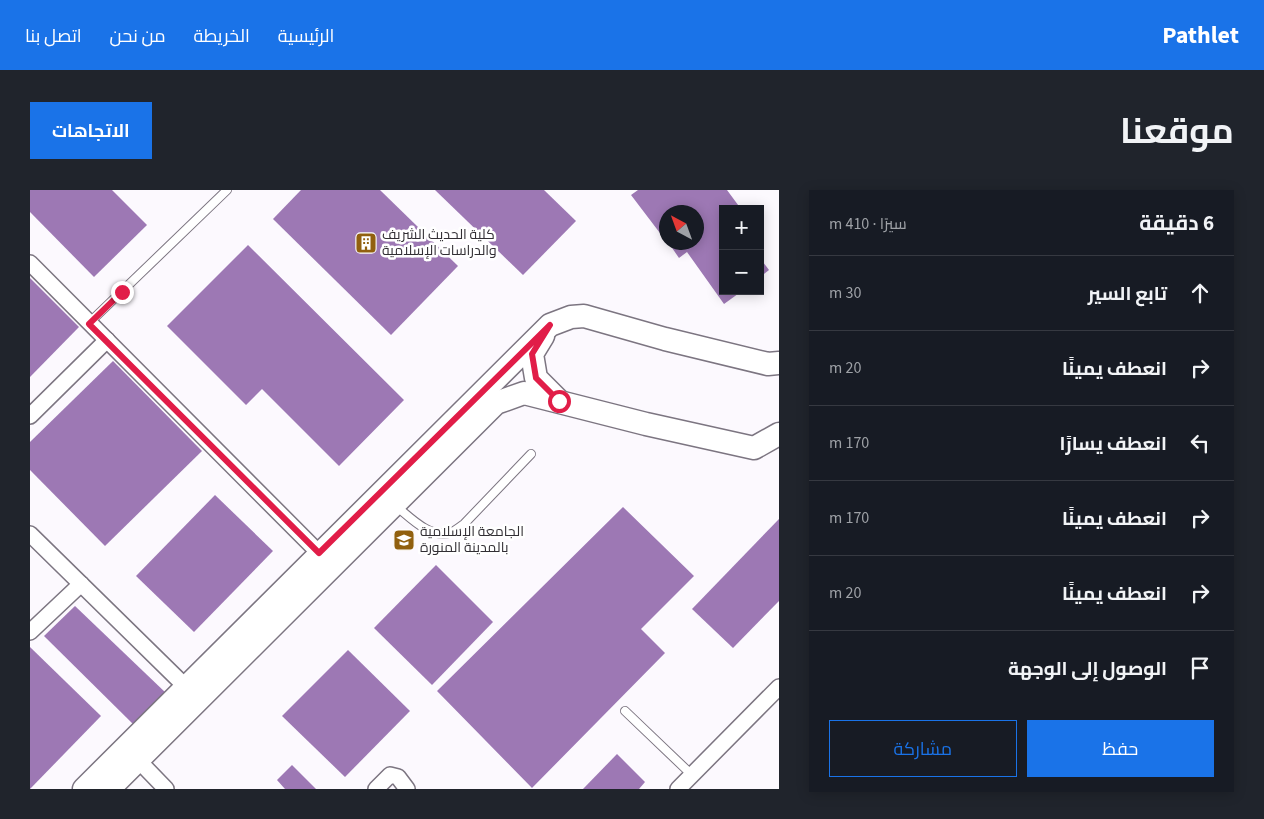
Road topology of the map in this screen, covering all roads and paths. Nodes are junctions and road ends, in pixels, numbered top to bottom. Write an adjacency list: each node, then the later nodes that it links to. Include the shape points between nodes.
1 (227, 190): 3 (lane)
2 (30, 263): 3 (street)
3 (89, 324): 5 (street)
4 (550, 325): 6 (main road, via 584,316); 7 (main road, via 532,354 536,378); 13 (main road)
5 (107, 340): 8 (street); 13 (street)
6 (775, 369)
7 (559, 401): 9 (main road, via 754,448); 11 (main road, via 524,393 496,403)
8 (30, 416)
9 (778, 435)
10 (531, 454): 11 (lane, via 464,524 451,532 436,533 425,529)
11 (394, 504): 19 (main road)
12 (30, 534): 14 (street)
13 (319, 553): 16 (main road)
14 (81, 584): 15 (street); 16 (street)
15 (31, 629)
16 (186, 687): 21 (main road)
17 (779, 687): 20 (street)
18 (626, 711): 20 (lane)
19 (138, 760): 22 (main road); 23 (street)
20 (692, 775): 26 (street)
21 (84, 789)
22 (109, 789)
23 (166, 789)
24 (376, 789): 25 (street, via 390,774 398,777)
25 (407, 789)
26 (678, 789)

